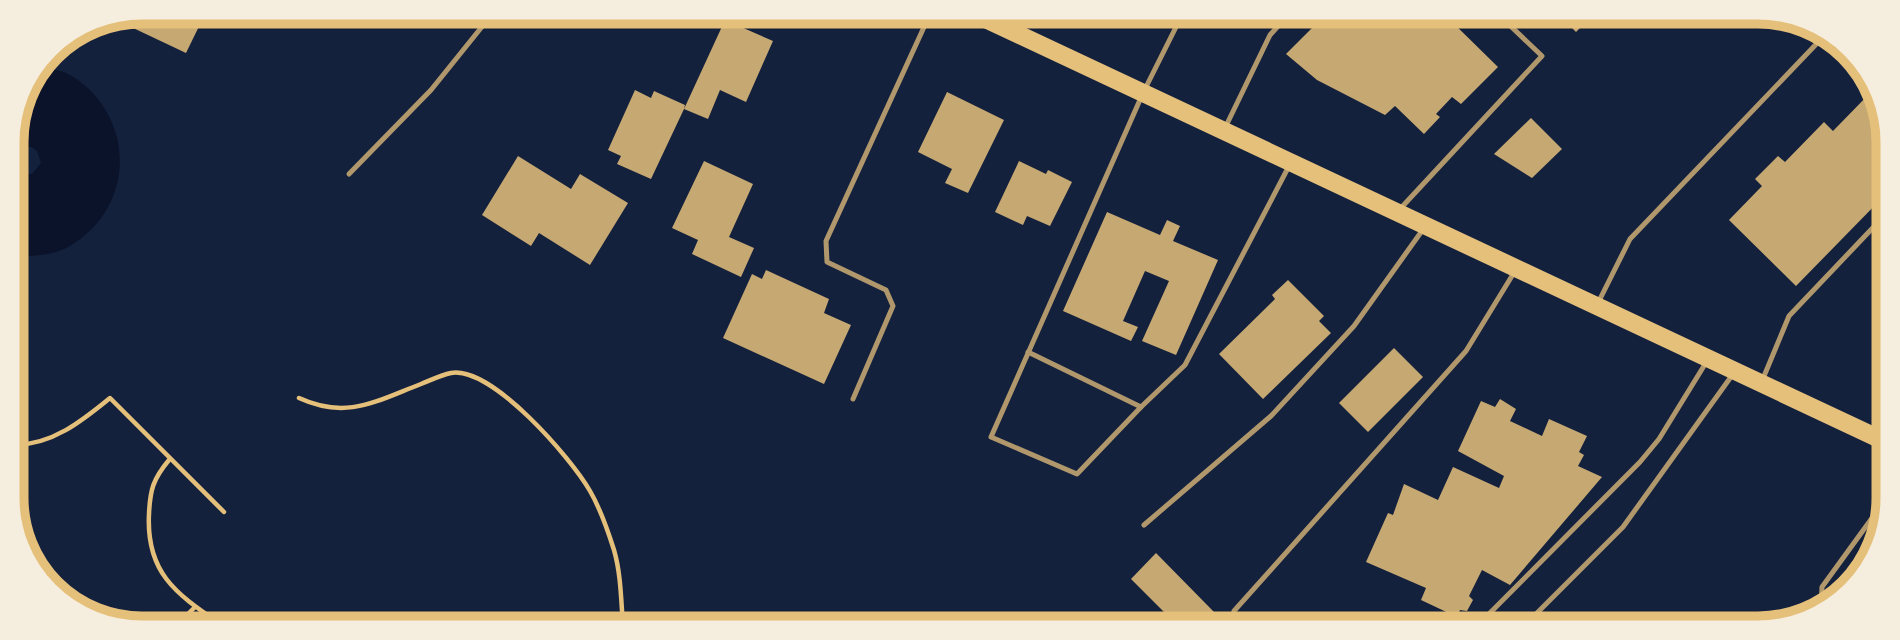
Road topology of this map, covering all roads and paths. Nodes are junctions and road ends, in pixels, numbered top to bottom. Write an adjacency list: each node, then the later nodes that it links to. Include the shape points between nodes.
1 (484, 24): 11 (lane, via 431,90)
2 (925, 24): 22 (lane, via 826,241 827,262 886,290 893,306)
3 (996, 24): 8 (main road)
4 (1178, 24): 8 (lane)
5 (1280, 24): 9 (lane, via 1270,35)
6 (1508, 24): 12 (lane, via 1542,56)
7 (1819, 42): 16 (lane, via 1630,239)
8 (1143, 93): 9 (main road); 17 (lane)
9 (1224, 130): 10 (main road)
10 (1291, 163): 12 (main road); 23 (lane, via 1185,365)
11 (349, 174)
12 (1397, 212): 14 (main road)
13 (1876, 224): 20 (lane, via 1789,316)
14 (1426, 225): 15 (main road); 29 (lane, via 1354,326 1271,416)
15 (1517, 268): 16 (main road); 32 (lane, via 1466,351)
16 (1597, 306): 18 (main road)
17 (1028, 352): 23 (lane); 23 (lane, via 991,437 1077,474)
18 (1709, 359): 19 (main road); 33 (lane, via 1640,461)
19 (1735, 371): 20 (main road); 34 (lane, via 1623,527)
20 (1761, 383): 24 (main road)
21 (299, 398): 37 (path, via 326,408 365,405 461,373 503,394 540,429 591,492 614,551)
22 (853, 398)
23 (1141, 407)
24 (1876, 437)
25 (24, 444): 26 (path, via 64,432 110,398)
26 (169, 460): 27 (path); 31 (path, via 150,492 148,537 155,563)
27 (223, 512)
28 (1873, 516): 30 (lane, via 1822,587)
29 (1144, 525)
30 (1822, 596)
31 (195, 607): 35 (path); 36 (path)
32 (1233, 615)
33 (1488, 615)
34 (1535, 615)
35 (186, 616)
36 (208, 616)
37 (622, 616)

